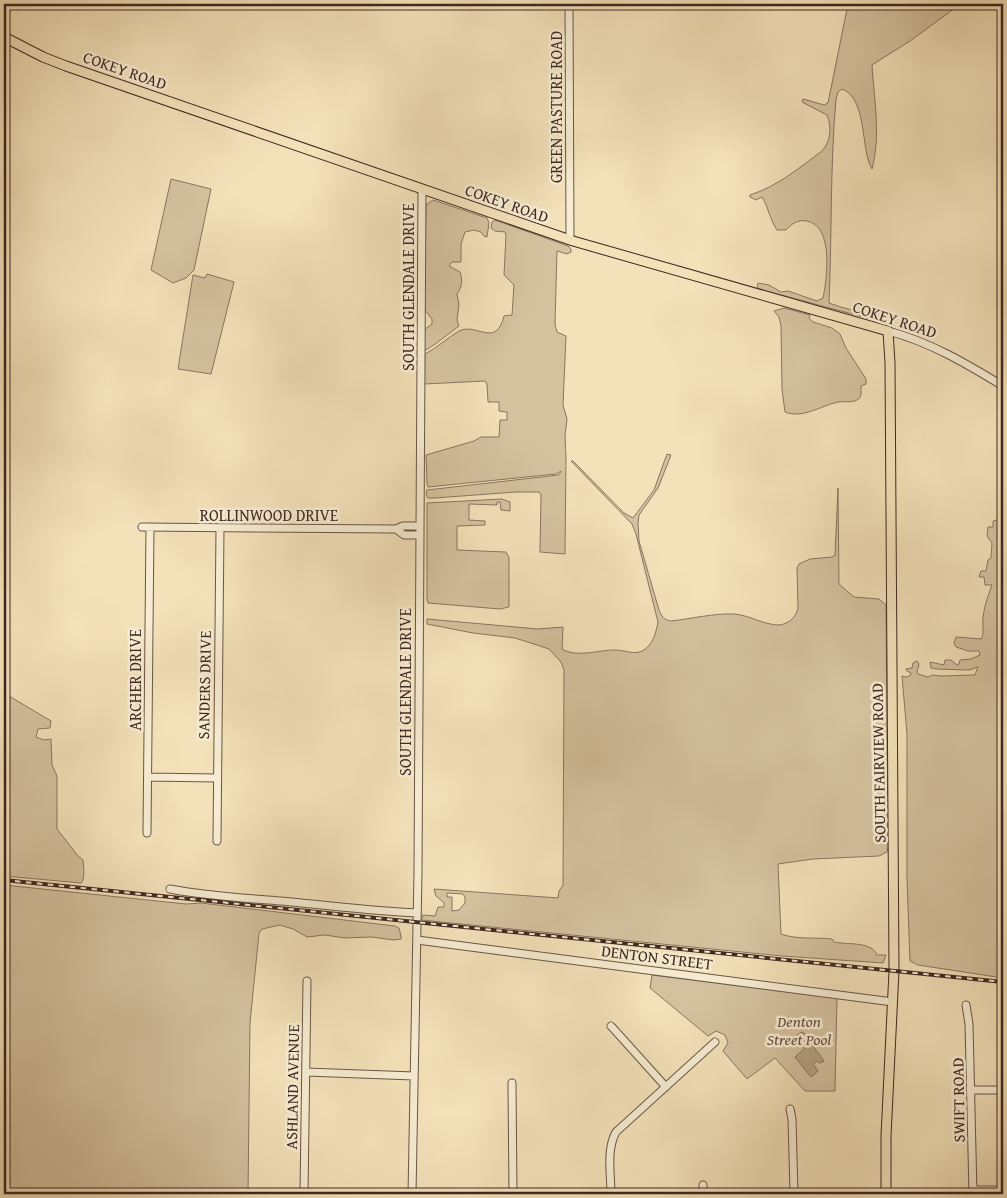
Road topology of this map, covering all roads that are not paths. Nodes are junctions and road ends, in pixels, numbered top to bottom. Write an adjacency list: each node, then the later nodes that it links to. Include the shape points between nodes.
1 (569, 4): 4 (street, GREEN PASTURE ROAD)
2 (4, 37): 3 (main road, COKEY ROAD, via 66,66)
3 (422, 190): 4 (main road, COKEY ROAD); 7 (street, SOUTH GLENDALE DRIVE)
4 (570, 240): 5 (main road, COKEY ROAD)
5 (888, 331): 6 (street, COKEY ROAD, via 953,356); 21 (main road, SOUTH FAIRVIEW ROAD)
6 (1003, 386)
7 (420, 526): 11 (street, ROLLINWOOD DRIVE); 12 (street, SOUTH GLENDALE DRIVE)
8 (142, 527): 9 (street, ROLLINWOOD DRIVE)
9 (150, 528): 10 (street, ROLLINWOOD DRIVE); 13 (street, ARCHER DRIVE)
10 (220, 528): 11 (street, ROLLINWOOD DRIVE); 14 (street, SANDERS DRIVE)
11 (396, 529): 12 (street, ROLLINWOOD DRIVE, via 404,535)
12 (420, 535): 18 (street, SOUTH GLENDALE DRIVE)
13 (148, 777): 14 (street); 15 (street, ARCHER DRIVE)
14 (217, 778): 16 (street, SANDERS DRIVE)
15 (147, 833)
16 (216, 841)
17 (170, 889): 18 (street)
18 (417, 913): 19 (street, SOUTH GLENDALE DRIVE)
19 (417, 940): 21 (street, DENTON STREET); 26 (street, SOUTH GLENDALE DRIVE)
20 (306, 981): 25 (street, ASHLAND AVENUE)
21 (893, 1002): 41 (main road, SOUTH FAIRVIEW ROAD)
22 (966, 1006): 29 (street, SWIFT ROAD)
23 (611, 1026): 28 (street)
24 (715, 1042): 28 (street)
25 (306, 1072): 26 (street); 35 (street, ASHLAND AVENUE)
26 (414, 1076): 36 (street, SOUTH GLENDALE DRIVE)
27 (512, 1083): 37 (street)
28 (666, 1087): 38 (street, via 622,1126 612,1140)
29 (972, 1090): 30 (street); 34 (street, SWIFT ROAD)
30 (1003, 1090)
31 (790, 1109): 40 (street)
32 (703, 1185): 39 (street)
33 (1003, 1190): 34 (street)
34 (973, 1192)
35 (304, 1194)
36 (412, 1194)
37 (513, 1194)
38 (611, 1194)
39 (703, 1194)
40 (794, 1194)
41 (886, 1194)

